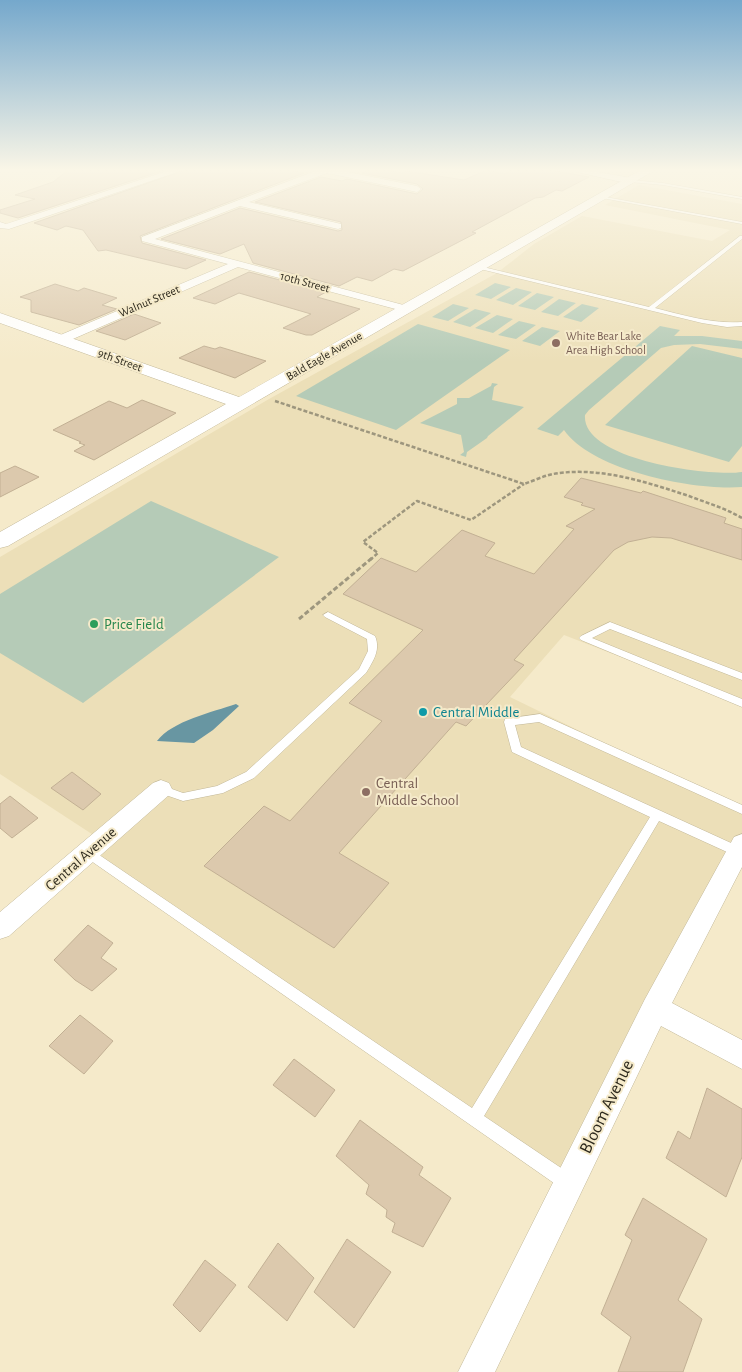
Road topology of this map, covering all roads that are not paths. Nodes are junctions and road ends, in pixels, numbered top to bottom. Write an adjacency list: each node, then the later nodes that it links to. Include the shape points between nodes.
1 (158, 234): 6 (street, 10th Street, via 145,239)
2 (538, 234): 7 (street, Bald Eagle Avenue)
3 (742, 237): 5 (lane)
4 (742, 244): 5 (lane)
5 (732, 245): 9 (lane)
6 (237, 264): 8 (street, 10th Street); 12 (street, Walnut Street)
7 (479, 268): 8 (street, Bald Eagle Avenue); 9 (lane)
8 (407, 309): 13 (street, Bald Eagle Avenue)
9 (650, 309): 11 (lane, via 702,321)
10 (0, 318): 12 (street, 9th Street)
11 (742, 324)
12 (62, 339): 13 (street, 9th Street)
13 (247, 400): 14 (street, Bald Eagle Avenue)
14 (0, 541)
15 (328, 615): 18 (lane, via 372,638 373,651 363,671 250,775 219,790 182,797)
16 (742, 677): 17 (lane, via 610,625 584,638)
17 (742, 703)
18 (161, 789): 22 (street, Central Avenue)
19 (742, 810): 20 (lane, via 540,718 509,722 516,749)
20 (657, 815): 21 (lane); 26 (lane)
21 (740, 848): 24 (street, Bloom Avenue)
22 (88, 853): 23 (street, Central Avenue); 26 (lane)
23 (0, 928)
24 (655, 1008): 25 (street); 27 (street, Bloom Avenue)
25 (742, 1055)
26 (474, 1118): 27 (lane)
27 (569, 1183): 28 (street, Bloom Avenue)
28 (476, 1372)

